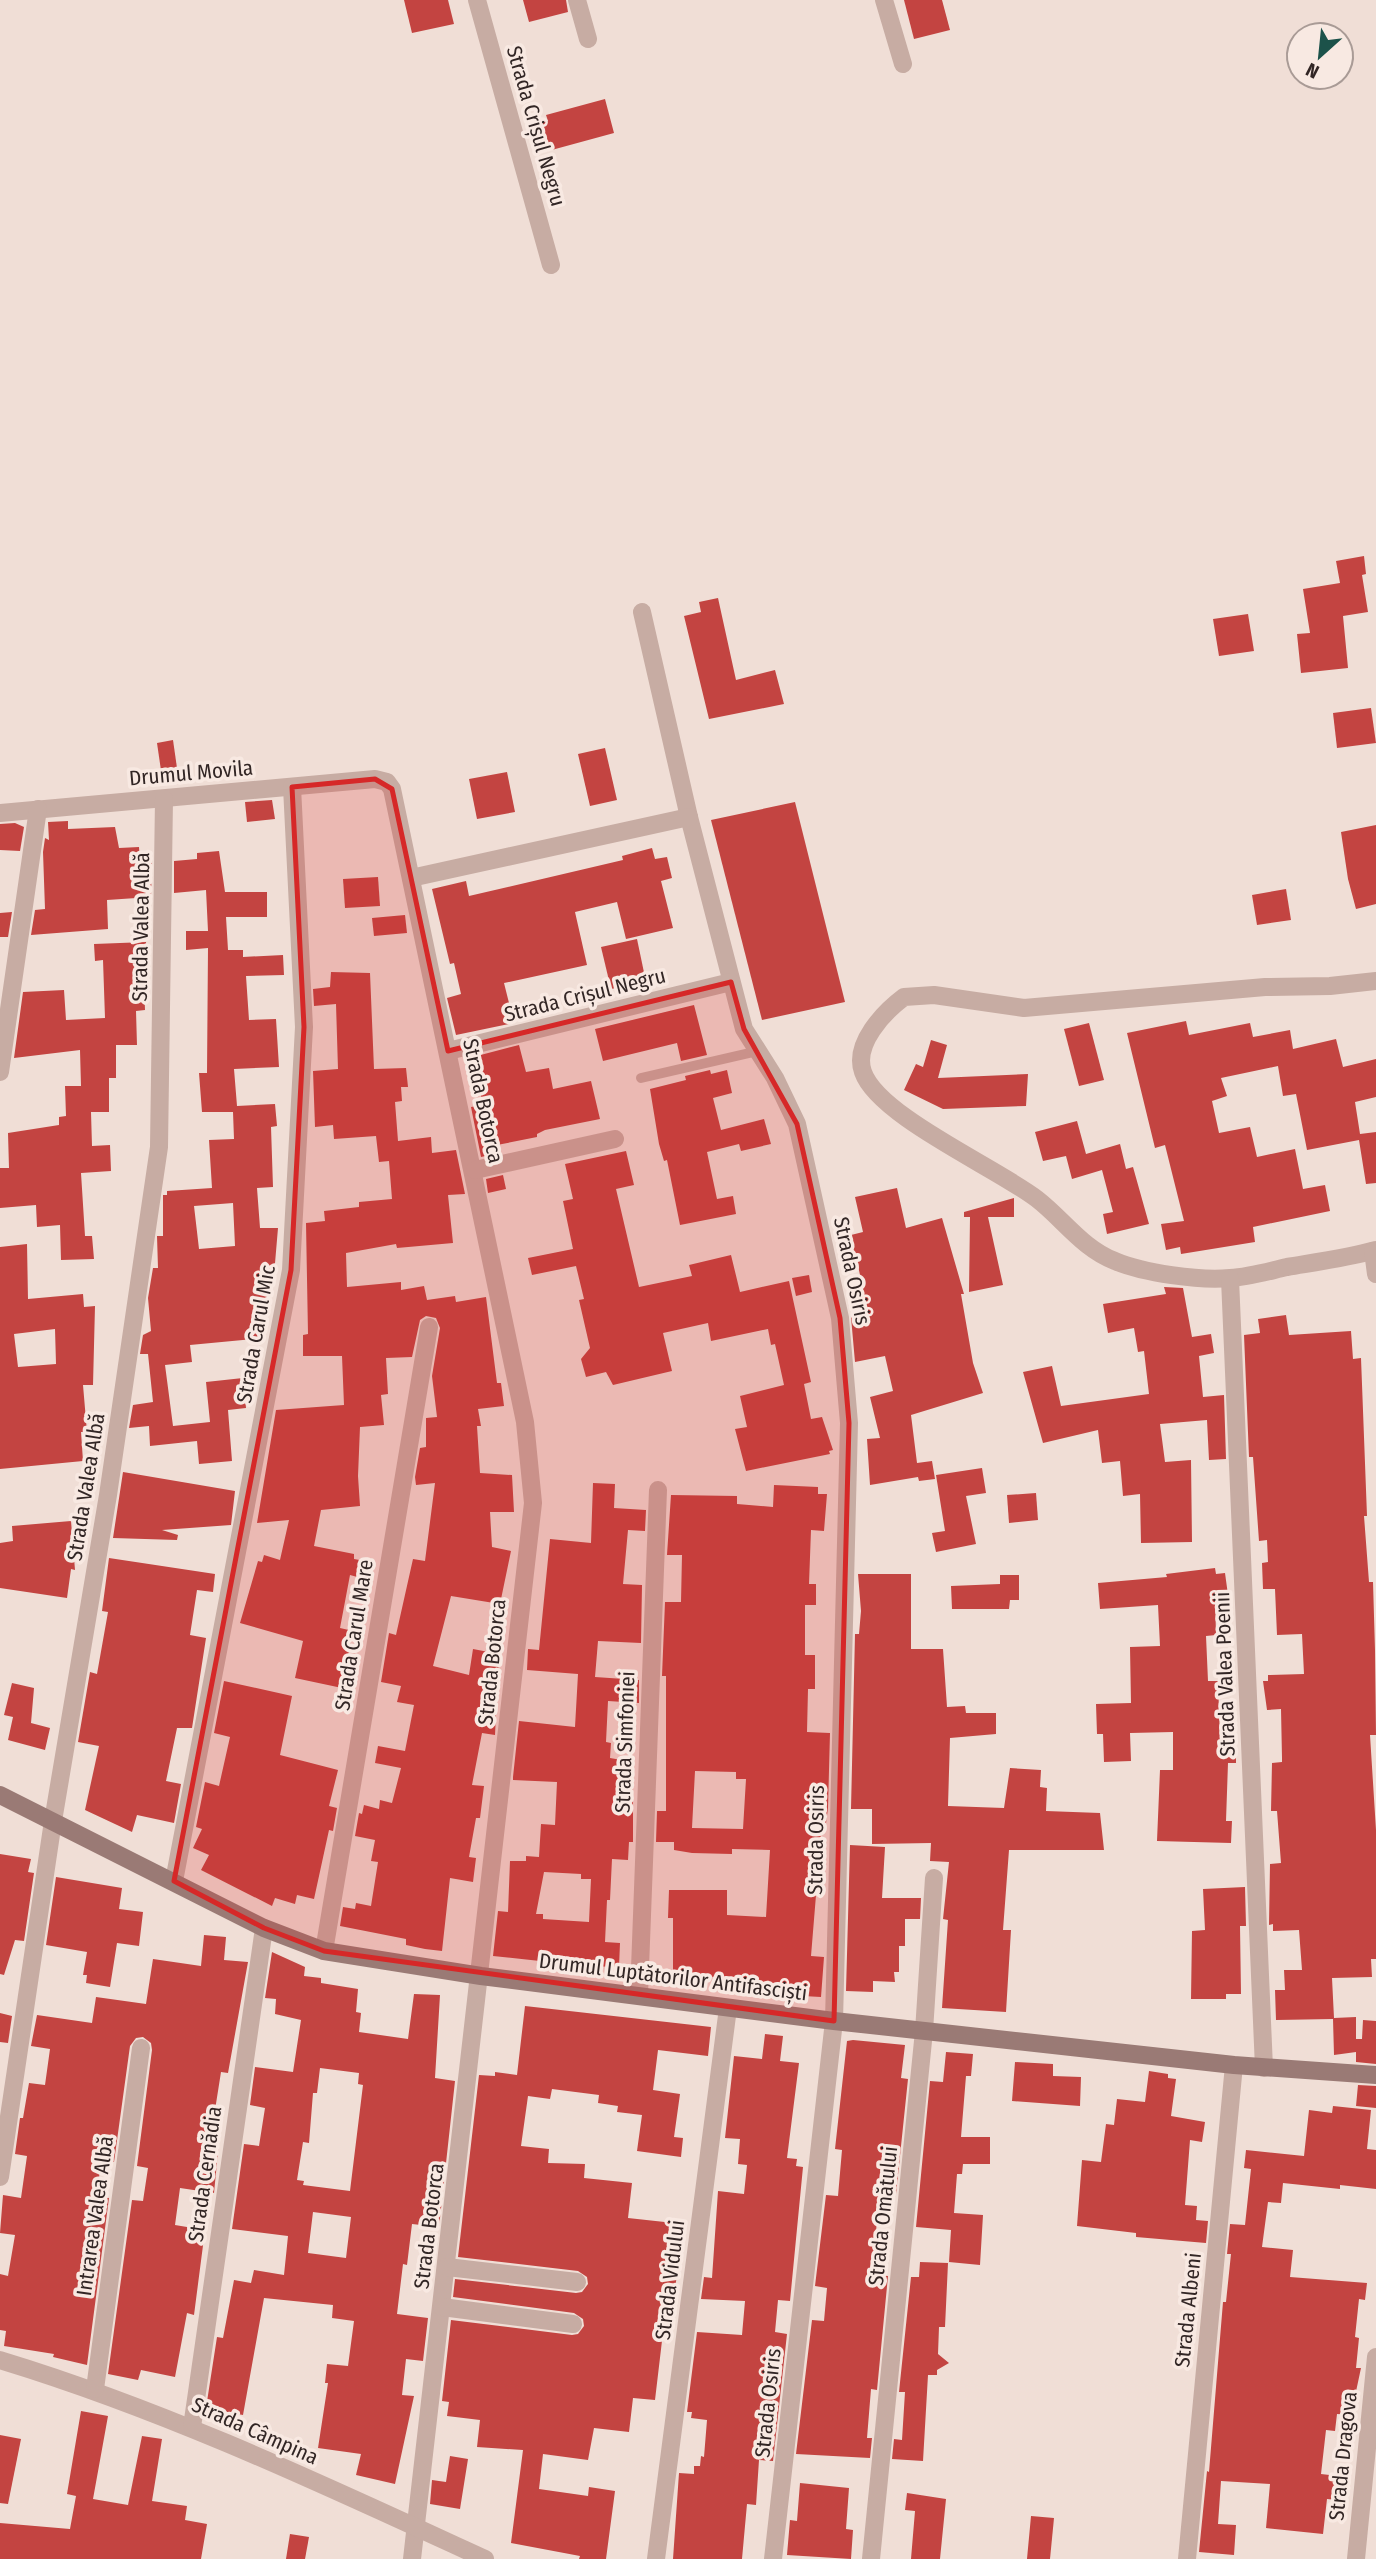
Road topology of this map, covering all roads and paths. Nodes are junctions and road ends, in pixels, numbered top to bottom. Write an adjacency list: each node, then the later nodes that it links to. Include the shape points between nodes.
1 (477, 0): 6 (street, Strada Crișul Negru)
2 (578, 0): 4 (street)
3 (884, 0): 5 (street)
4 (588, 39)
5 (903, 64)
6 (551, 265)
7 (642, 612): 13 (street)
8 (387, 782): 9 (street, Drumul Movila, via 375,779); 14 (street, Strada Botorca)
9 (292, 787): 10 (street, Drumul Movila); 31 (street, Strada Carul Mic, via 304,1027 291,1270)
10 (164, 799): 11 (street, Drumul Movila); 29 (street, Strada Valea Albă, via 159,1147 110,1482)
11 (38, 809): 12 (street, Drumul Movila); 19 (street)
12 (0, 813)
13 (689, 817): 14 (street); 16 (street)
14 (411, 878): 17 (street, Strada Botorca)
15 (1376, 981): 25 (street, via 1024,1008 934,995 904,997 877,1024 864,1047 863,1072 874,1091 895,1110 1034,1197 1091,1248 1115,1262)
16 (731, 982): 17 (street, Strada Crișul Negru); 18 (street, via 744,1028)
17 (448, 1051): 22 (street, Strada Botorca)
18 (758, 1051): 20 (lane); 37 (street, Strada Osiris, via 797,1124 840,1318 849,1423)
19 (0, 1072)
20 (641, 1077)
21 (615, 1139): 22 (street)
22 (475, 1170): 34 (street, Strada Botorca, via 525,1422 533,1503)
23 (1374, 1250): 24 (street); 25 (street)
24 (1376, 1274)
25 (1230, 1279): 41 (street, Strada Valea Poenii)
26 (429, 1328): 33 (street, Strada Carul Mare)
27 (658, 1490): 35 (street, Strada Simfoniei)
28 (0, 1795): 29 (street, Drumul Luptătorilor Antifasciști)
29 (53, 1821): 31 (street, Drumul Luptătorilor Antifasciști); 43 (street, Strada Valea Albă)
30 (934, 1878): 38 (street, Strada Omătului)
31 (174, 1881): 32 (street, Drumul Luptătorilor Antifasciști)
32 (264, 1928): 33 (street, Drumul Luptătorilor Antifasciști); 51 (street, Strada Cernădia)
33 (324, 1951): 34 (street, Drumul Luptătorilor Antifasciști)
34 (481, 1976): 35 (street, Drumul Luptătorilor Antifasciști); 44 (street, Strada Botorca)
35 (639, 1995): 36 (street, Drumul Luptătorilor Antifasciști)
36 (728, 2008): 37 (street, Drumul Luptătorilor Antifasciști); 55 (street, Strada Vidului)
37 (834, 2021): 38 (street, Drumul Luptătorilor Antifasciști); 56 (street, Strada Osiris)
38 (924, 2031): 40 (street, Drumul Luptătorilor Antifasciști); 57 (street, Strada Omătului)
39 (141, 2048): 50 (street, Intrarea Valea Albă)
40 (1234, 2065): 41 (street, Drumul Luptătorilor Antifasciști); 58 (street, Strada Albeni)
41 (1264, 2068): 42 (street, Drumul Luptătorilor Antifasciști)
42 (1376, 2076)
43 (0, 2177)
44 (447, 2267): 45 (street); 46 (street, Strada Botorca)
45 (578, 2282)
46 (442, 2307): 47 (street); 52 (street, Strada Botorca)
47 (573, 2324)
48 (1376, 2357): 59 (street, Strada Dragova)
49 (0, 2360): 50 (street, Strada Câmpina)
50 (94, 2389): 51 (street, Strada Câmpina)
51 (192, 2427): 52 (street, Strada Câmpina)
52 (416, 2527): 53 (street, Strada Botorca); 54 (street, Strada Câmpina)
53 (412, 2559)
54 (485, 2559)
55 (656, 2559)
56 (773, 2559)
57 (871, 2559)
58 (1187, 2559)
59 (1356, 2559)

